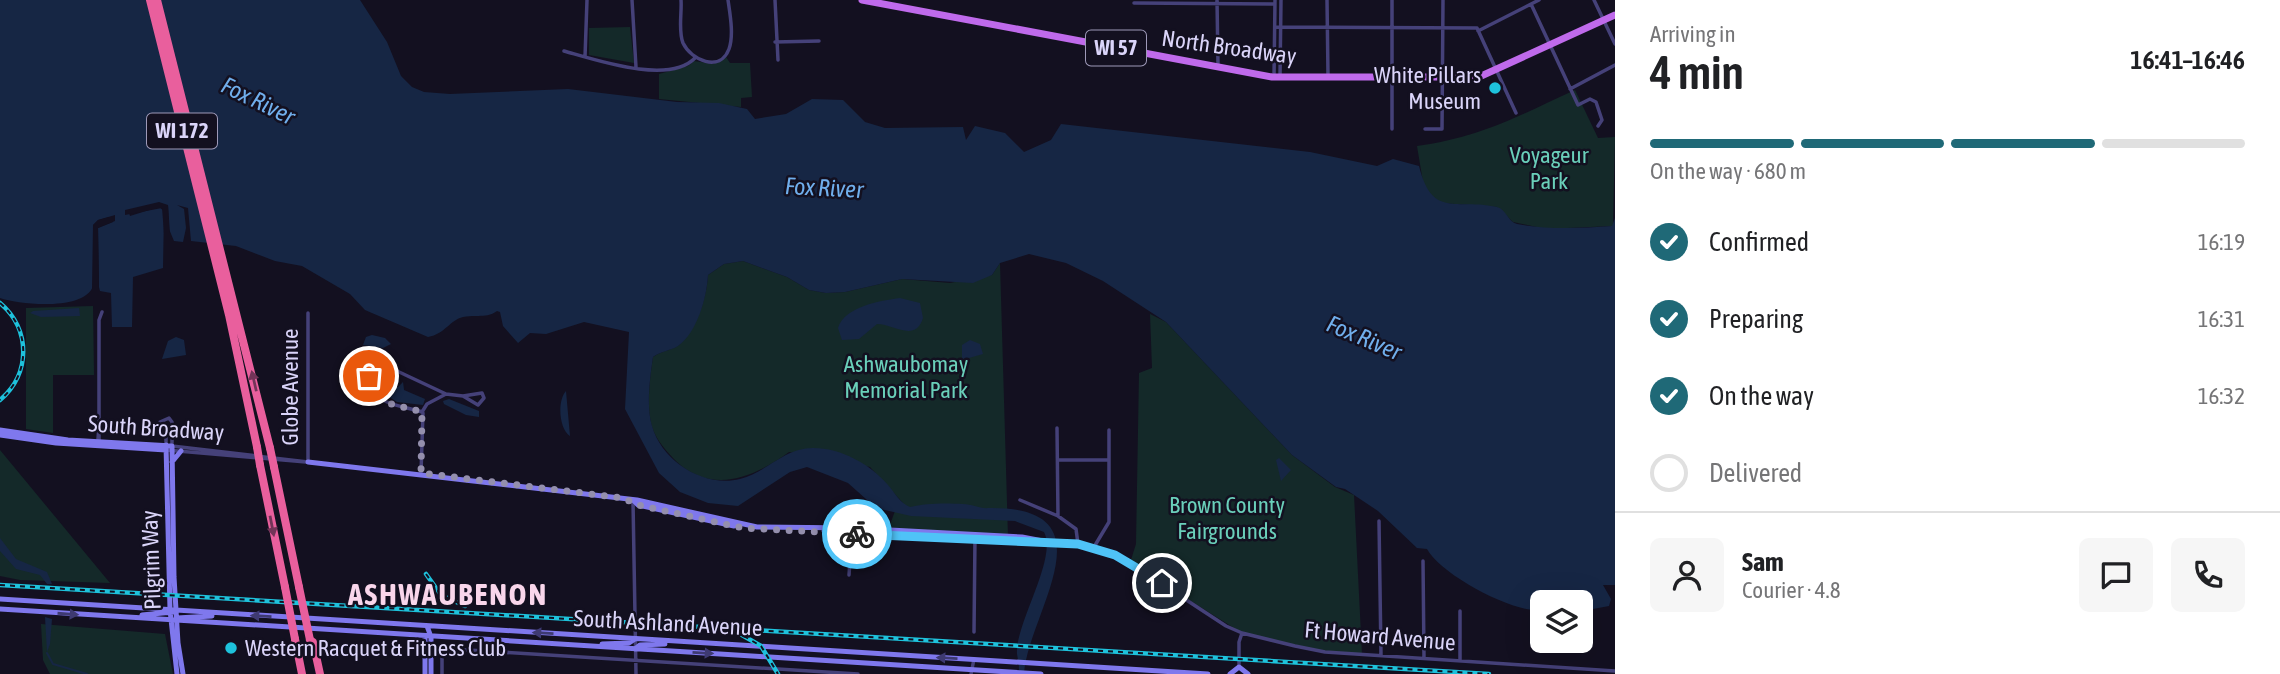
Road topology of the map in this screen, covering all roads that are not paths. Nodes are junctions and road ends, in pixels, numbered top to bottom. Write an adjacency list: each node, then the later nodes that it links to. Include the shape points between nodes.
1 (150, 0): 48 (highway, WI 172)
2 (157, 0): 48 (highway, WI 172)
3 (587, 0): 32 (street)
4 (632, 0): 36 (street)
5 (681, 0): 33 (street, via 682,40)
6 (728, 0): 33 (street, via 730,40 725,56 712,63)
7 (775, 0): 28 (street)
8 (862, 0): 37 (main road, North Broadway / WI 57)
9 (1281, 0): 22 (street)
10 (1327, 0): 23 (street)
11 (1392, 0): 24 (street)
12 (1443, 0): 25 (street)
13 (1539, 0): 18 (street)
14 (1594, 0): 20 (street)
15 (1217, 2): 16 (street); 17 (street); 37 (street)
16 (1275, 2): 21 (street)
17 (1134, 4)
18 (1531, 4): 26 (street); 30 (street)
19 (1615, 15): 20 (main road, North Broadway / WI 57)
20 (1604, 20): 29 (street); 30 (main road, North Broadway / WI 57)
21 (1275, 27): 22 (street); 39 (street)
22 (1281, 27): 23 (street); 39 (street)
23 (1327, 27): 24 (street); 40 (street)
24 (1392, 27): 25 (street); 41 (street)
25 (1443, 28): 26 (street); 42 (street)
26 (1477, 29): 38 (street)
27 (819, 41): 28 (street)
28 (775, 42): 34 (street)
29 (1615, 44)
30 (1550, 45): 38 (main road, North Broadway / WI 57); 43 (street)
31 (564, 51): 32 (street)
32 (584, 57): 36 (street)
33 (695, 58): 36 (street, via 666,71)
34 (778, 61)
35 (1615, 65): 43 (street)
36 (636, 67)
37 (1218, 67): 39 (main road, North Broadway / WI 57)
38 (1496, 71): 42 (main road, North Broadway / WI 57, via 1465,80); 44 (street)
39 (1277, 77): 40 (main road, North Broadway / WI 57)
40 (1328, 78): 41 (main road, North Broadway / WI 57)
41 (1392, 78): 42 (main road, North Broadway / WI 57); 46 (street)
42 (1443, 79): 47 (street, via 1442,129)
43 (1570, 89): 45 (street, via 1578,105 1590,99 1596,102 1602,120)
44 (1516, 113)
45 (1598, 126)
46 (1392, 129)
47 (1425, 129)
48 (219, 260): 104 (highway, WI 172, one-way to 104, bridge); 105 (highway, WI 172, one-way to 48, bridge, via 270,448)
49 (102, 312): 59 (street)
50 (308, 313): 65 (street, Globe Avenue)
51 (351, 372): 52 (street)
52 (369, 373): 53 (street, via 397,371); 55 (street, via 370,384 382,401)
53 (446, 394): 54 (street); 55 (street)
54 (463, 396): 54 (street, via 478,405 484,398 482,393)
55 (422, 412): 66 (street)
56 (1057, 428): 62 (street)
57 (1109, 430): 63 (street)
58 (0, 432): 59 (main road, South Broadway)
59 (99, 444): 60 (main road, South Broadway)
60 (169, 448): 60 (street, via 172,422 169,418 160,422); 61 (street, South Broadway); 64 (main road, Pilgrim Way); 65 (street, South Broadway); 81 (main road, Pilgrim Way)
61 (181, 451): 64 (main road); 65 (street, South Broadway)
62 (1058, 460): 63 (street); 69 (street)
63 (1109, 460): 75 (street, via 1109,522)
64 (172, 461): 81 (main road, Pilgrim Way)
65 (308, 462): 66 (main road, South Broadway)
66 (421, 473): 67 (main road, South Broadway)
67 (633, 500): 71 (main road, South Broadway, via 638,505 732,526 778,532); 87 (street)
68 (1020, 500): 69 (street)
69 (1058, 516): 74 (street, via 1079,532)
70 (1379, 521): 92 (street)
71 (852, 531): 72 (main road, South Broadway); 77 (street)
72 (975, 538): 73 (main road, South Broadway); 83 (street)
73 (1043, 541): 74 (street, South Broadway)
74 (1078, 544): 75 (street, Ft Howard Avenue)
75 (1094, 547): 84 (street, Ft Howard Avenue, via 1134,565)
76 (1423, 561): 93 (street)
77 (849, 575)
78 (0, 599): 81 (main road, South Ashland Avenue)
79 (0, 609): 81 (main road, South Ashland Avenue, one-way to 81, via 121,618)
80 (1460, 611): 96 (street)
81 (174, 616): 82 (main road, South Ashland Avenue, one-way to 81, via 230,614); 85 (main road, South Ashland Avenue); 102 (main road, Pilgrim Way); 103 (main road, Pilgrim Way)
82 (427, 626): 85 (main road); 87 (main road, South Ashland Avenue, one-way to 82)
83 (974, 632)
84 (1242, 633): 92 (street, Ft Howard Avenue, via 1325,652); 97 (street)
85 (428, 637): 86 (main road, South Ashland Avenue); 91 (main road); 106 (main road)
86 (443, 638): 89 (main road, South Ashland Avenue); 91 (main road)
87 (635, 639): 88 (main road, South Ashland Avenue); 89 (main road); 90 (street)
88 (683, 642): 90 (main road); 94 (main road, South Ashland Avenue, one-way to 88)
89 (576, 645): 90 (main road, South Ashland Avenue)
90 (635, 649): 95 (street); 99 (main road, South Ashland Avenue, one-way to 99)
91 (431, 652): 107 (main road)
92 (1381, 655): 93 (street, Ft Howard Avenue)
93 (1424, 658): 96 (street, Ft Howard Avenue)
94 (974, 659): 99 (street); 112 (main road, South Ashland Avenue)
95 (635, 661): 108 (street, via 442,650); 109 (street); 110 (street)
96 (1460, 661): 98 (street, Ft Howard Avenue)
97 (1240, 671): 113 (main road); 114 (main road)
98 (1615, 671)
99 (971, 672): 100 (main road, South Ashland Avenue)
100 (1014, 672): 101 (main road, South Ashland Avenue)
101 (1028, 673): 111 (main road, South Ashland Avenue)
102 (177, 674)
103 (183, 674)
104 (300, 674)
105 (318, 674)
106 (425, 674)
107 (431, 674)
108 (442, 674)
109 (636, 674)
110 (858, 674)
111 (1041, 674)
112 (1208, 674)
113 (1230, 674)
114 (1248, 674)

